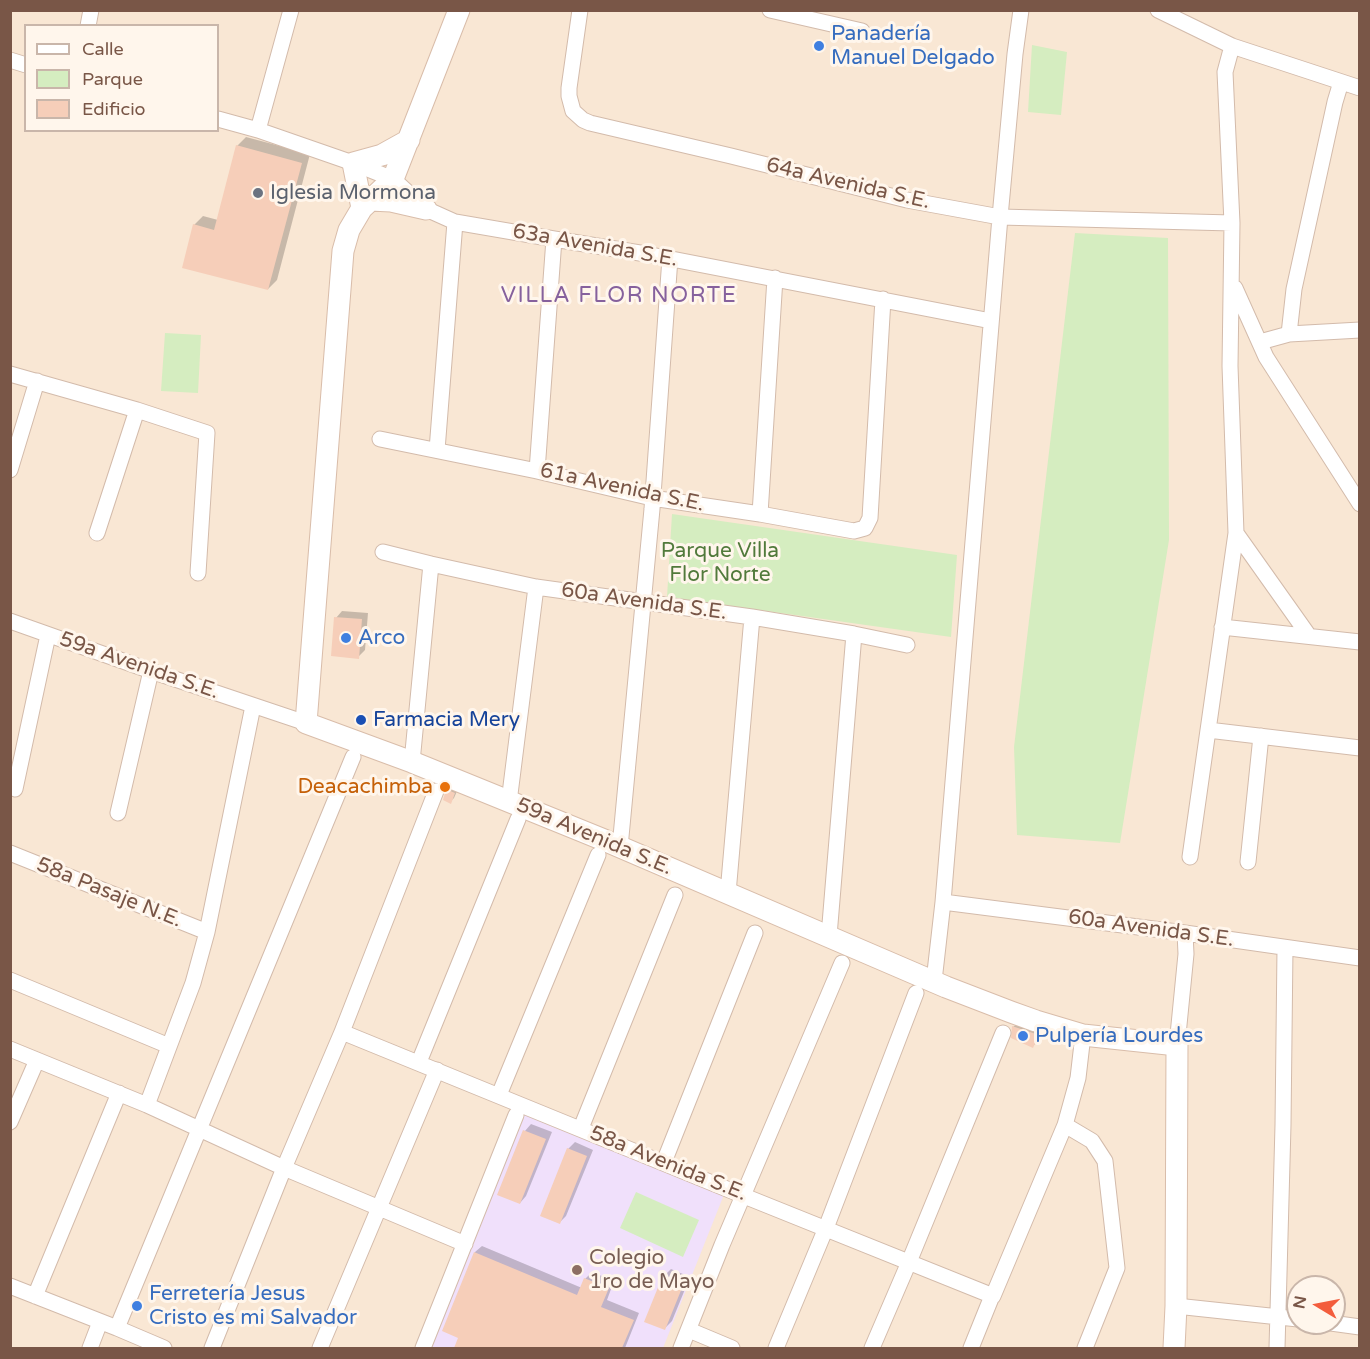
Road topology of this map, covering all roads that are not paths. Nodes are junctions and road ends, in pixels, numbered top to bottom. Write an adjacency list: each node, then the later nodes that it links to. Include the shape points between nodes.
1 (291, 10): 12 (street)
2 (459, 10): 13 (street)
3 (580, 10): 18 (street, 64a Avenida S.E., via 569,96 573,111 583,120 907,200)
4 (770, 10): 7 (street)
5 (1021, 10): 18 (street)
6 (1158, 10): 8 (street)
7 (862, 31)
8 (1232, 46): 9 (street); 20 (street, via 1226,72)
9 (1341, 82): 10 (street); 28 (street, via 1294,289)
10 (1359, 88)
11 (219, 119): 12 (street, 63a Avenida S.E.)
12 (258, 130): 14 (street, 63a Avenida S.E.)
13 (409, 140): 14 (street, via 382,155); 15 (street)
14 (352, 163): 15 (street, 63a Avenida S.E.); 16 (street)
15 (393, 179): 16 (street); 17 (street, 63a Avenida S.E.)
16 (366, 204): 17 (street, via 391,201); 57 (street, via 349,230 343,251)
17 (426, 209): 19 (street, 63a Avenida S.E.)
18 (1000, 217): 20 (street, 64a Avenida S.E.); 26 (street)
19 (455, 222): 21 (street, 63a Avenida S.E.); 34 (street)
20 (1232, 223): 24 (street)
21 (554, 239): 22 (street, 63a Avenida S.E.); 36 (street)
22 (670, 258): 23 (street, 63a Avenida S.E.); 37 (street)
23 (775, 278): 25 (street, 63a Avenida S.E.); 39 (street)
24 (1232, 282): 29 (street); 41 (street, via 1230,366)
25 (883, 299): 26 (street, 63a Avenida S.E.); 39 (street, 61a Avenida S.E., via 870,518 865,528 854,531)
26 (991, 321): 74 (street)
27 (1359, 330): 28 (street)
28 (1289, 334): 29 (street)
29 (1260, 342): 38 (street)
30 (10, 374): 31 (street)
31 (37, 381): 32 (street); 35 (street)
32 (137, 410): 40 (street); 44 (street, via 207,433)
33 (380, 439): 34 (street, 61a Avenida S.E.)
34 (437, 450): 36 (street, 61a Avenida S.E.)
35 (10, 470)
36 (537, 471): 37 (street, 61a Avenida S.E.)
37 (652, 498): 39 (street, 61a Avenida S.E.); 46 (street)
38 (1359, 504)
39 (760, 514)
40 (98, 533)
41 (1236, 533): 49 (street); 52 (street)
42 (384, 552): 43 (street, 60a Avenida S.E.)
43 (431, 564): 45 (street, 60a Avenida S.E.); 62 (street)
44 (198, 573)
45 (536, 587): 46 (street, 60a Avenida S.E.); 65 (street)
46 (644, 603): 47 (street, 60a Avenida S.E.); 67 (street)
47 (752, 617): 50 (street, 60a Avenida S.E.); 72 (street)
48 (10, 621): 51 (street, 59a Avenida S.E.)
49 (1222, 627): 52 (street); 58 (street)
50 (854, 634): 54 (street, 60a Avenida S.E.); 78 (street)
51 (48, 635): 55 (street, 59a Avenida S.E.); 63 (street)
52 (1308, 636): 53 (street)
53 (1359, 642)
54 (907, 645)
55 (151, 671): 56 (street, 59a Avenida S.E.); 66 (street)
56 (253, 706): 57 (street, 59a Avenida S.E.); 75 (street)
57 (306, 723): 62 (street, 59a Avenida S.E.)
58 (1208, 730): 59 (street); 70 (street)
59 (1261, 736): 60 (street); 71 (street)
60 (1359, 748)
61 (353, 757): 101 (street)
62 (412, 762): 65 (street, 59a Avenida S.E.)
63 (15, 789)
64 (436, 791): 85 (street)
65 (514, 810): 67 (street, 59a Avenida S.E.); 92 (street)
66 (118, 813)
67 (620, 847): 72 (street, 59a Avenida S.E.)
68 (10, 853): 75 (street, 58a Pasaje N.E.)
69 (598, 855): 95 (street)
70 (1190, 857)
71 (1248, 862)
72 (728, 893): 78 (street, 59a Avenida S.E.)
73 (675, 895): 100 (street)
74 (943, 902): 77 (street, 60a Avenida S.E.); 83 (street)
75 (207, 932): 88 (street)
76 (755, 933): 102 (street)
77 (1185, 933): 79 (street, 60a Avenida S.E.); 89 (street)
78 (829, 936): 83 (street, 59a Avenida S.E.)
79 (1285, 948): 80 (street, 60a Avenida S.E.); 113 (street)
80 (1359, 958)
81 (842, 963): 104 (street)
82 (10, 980): 88 (street)
83 (934, 981): 87 (street, 59a Avenida S.E.)
84 (916, 993): 106 (street)
85 (342, 1032): 92 (street, 58a Avenida S.E.); 103 (street)
86 (1003, 1033): 108 (street)
87 (1083, 1035): 89 (street, 59a Avenida S.E.); 99 (street, via 1078,1078)
88 (169, 1046): 96 (street)
89 (1177, 1046): 112 (street)
90 (10, 1049): 91 (street)
91 (37, 1060): 94 (street); 98 (street)
92 (419, 1062): 93 (street, 58a Avenida S.E.)
93 (437, 1070): 95 (street, 58a Avenida S.E.); 105 (street)
94 (119, 1093): 96 (street); 110 (street)
95 (499, 1095): 100 (street, 58a Avenida S.E.)
96 (147, 1105): 101 (street)
97 (516, 1115): 107 (street)
98 (10, 1122)
99 (1065, 1125): 111 (street); 128 (street, via 1092,1141 1105,1161 1117,1268)
100 (580, 1128): 102 (street, 58a Avenida S.E.)
101 (200, 1129): 103 (street); 116 (street)
102 (664, 1162): 104 (street, 58a Avenida S.E.)
103 (284, 1168): 105 (street); 120 (street)
104 (744, 1196): 106 (street, 58a Avenida S.E.); 117 (street)
105 (379, 1208): 107 (street); 121 (street)
106 (826, 1228): 108 (street, 58a Avenida S.E.); 125 (street)
107 (465, 1244): 122 (street)
108 (909, 1262): 111 (street, 58a Avenida S.E.); 126 (street)
109 (10, 1286): 110 (street)
110 (34, 1296): 115 (street)
111 (993, 1296): 127 (street)
112 (1176, 1306): 113 (street); 129 (street)
113 (1277, 1316): 114 (street); 130 (street)
114 (1286, 1317)
115 (100, 1322): 116 (street); 118 (street)
116 (117, 1328): 119 (street)
117 (688, 1330): 123 (street); 124 (street)
118 (90, 1348)
119 (164, 1348)
120 (213, 1348)
121 (320, 1348)
122 (423, 1348)
123 (681, 1348)
124 (732, 1348)
125 (776, 1348)
126 (872, 1348)
127 (971, 1348)
128 (1084, 1348)
129 (1174, 1348)
130 (1277, 1348)

